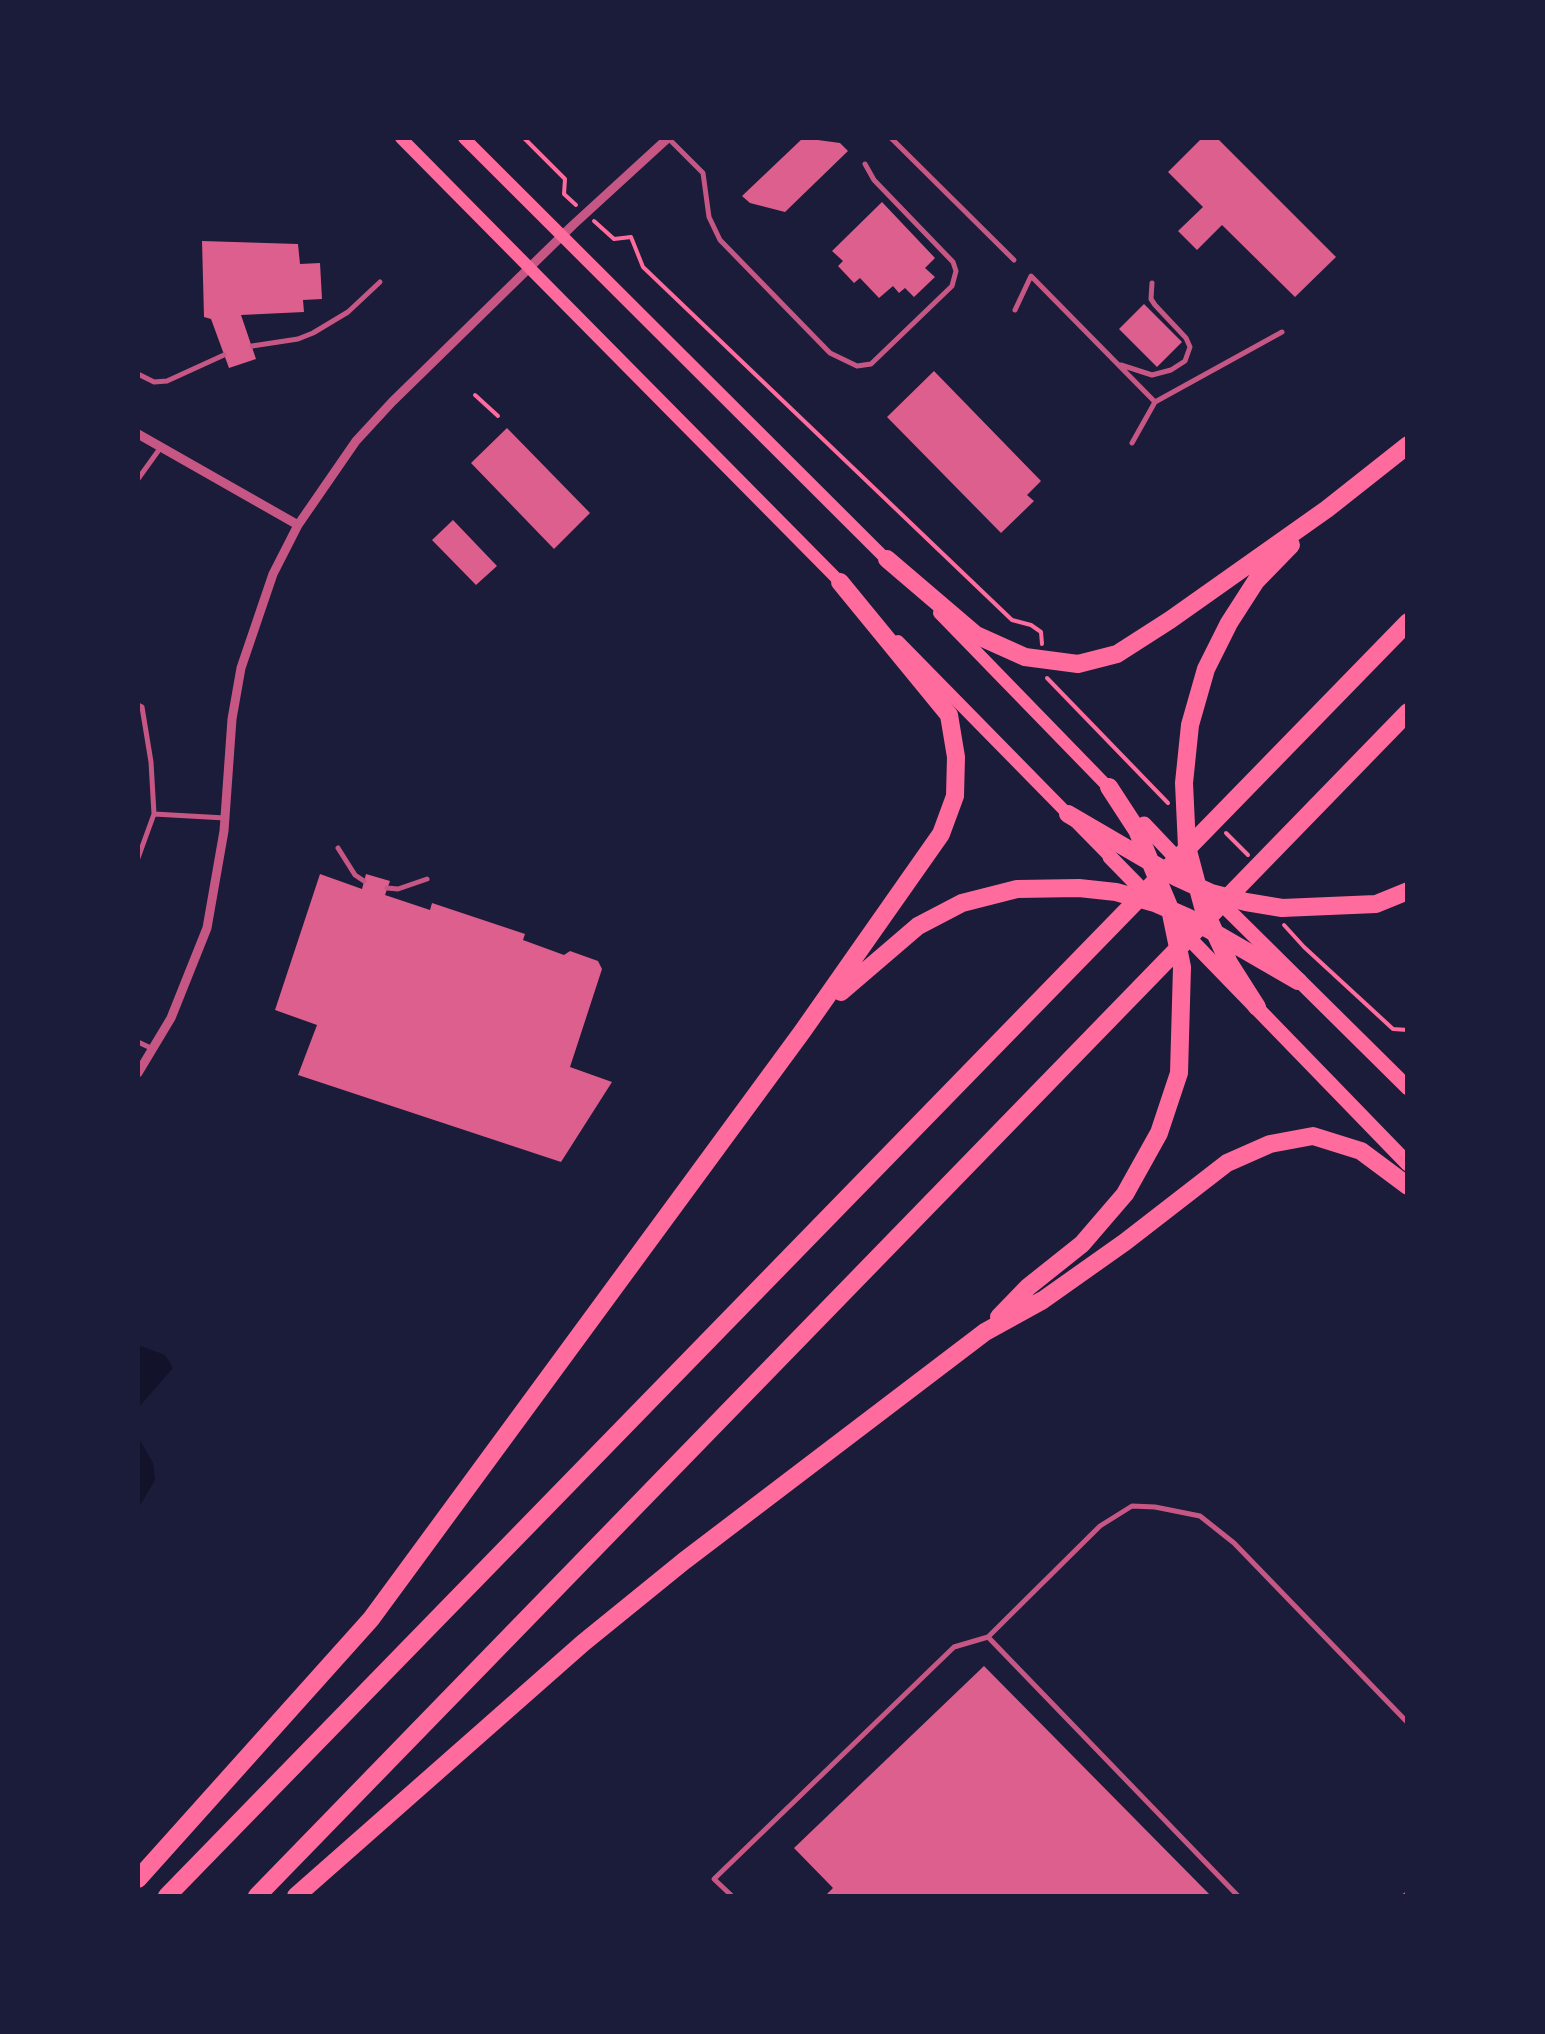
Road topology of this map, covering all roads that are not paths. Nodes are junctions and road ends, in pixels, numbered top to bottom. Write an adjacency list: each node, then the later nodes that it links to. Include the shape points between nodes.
1 (401, 138): 8 (main road)
2 (464, 138): 6 (main road)
3 (668, 138): 5 (lane, via 703,174 720,240 830,353 864,366 952,286 956,271); 6 (street)
4 (891, 138): 7 (lane)
5 (865, 164)
6 (561, 237): 8 (street); 25 (main road)
7 (1014, 260)
8 (529, 268): 24 (street, via 356,441); 26 (main road)
9 (380, 282): 13 (lane, via 313,333)
10 (1152, 283): 15 (lane, via 1154,305 1186,338 1185,361 1152,375)
11 (1015, 310): 15 (lane, via 1031,276)
12 (1282, 332): 17 (lane)
13 (252, 346)
14 (224, 355): 16 (lane, via 167,382)
15 (1118, 364): 17 (lane)
16 (138, 374)
17 (1156, 402): 19 (lane)
18 (138, 434): 21 (street)
19 (1132, 444)
20 (1408, 445): 23 (highway)
21 (160, 447): 22 (lane); 24 (street)
22 (138, 478)
23 (1327, 510): 25 (highway, via 1117,654 1078,664 1026,657 976,635); 41 (highway, via 1256,581 1206,669 1174,804)
24 (298, 525): 33 (street, via 273,574 241,668)
25 (887, 559): 30 (main road)
26 (840, 582): 32 (main road); 50 (highway, via 949,715 955,796 940,834)
27 (1408, 622): 61 (highway)
28 (138, 705): 31 (lane)
29 (1408, 712): 62 (highway)
30 (1108, 787): 34 (highway)
31 (154, 814): 33 (lane); 37 (lane)
32 (1068, 814): 36 (highway)
33 (225, 818): 52 (street, via 207,928)
34 (1140, 827): 38 (highway); 41 (main road)
35 (338, 848): 40 (lane)
36 (1116, 852): 38 (highway); 44 (main road)
37 (138, 858)
38 (1153, 864): 41 (highway); 44 (highway)
39 (427, 879): 42 (lane)
40 (364, 881)
41 (1200, 885): 43 (highway, via 1282,908 1376,904); 45 (highway); 46 (main road)
42 (387, 888)
43 (1408, 891)
44 (1166, 911): 45 (highway); 47 (main road); 50 (highway, via 1116,892 1079,888 1017,890 962,904 918,926); 57 (highway, via 1182,968 1183,1010 1180,1073 1159,1133 1125,1194 1082,1244)
45 (1213, 932): 46 (highway); 47 (highway)
46 (1249, 942): 48 (highway)
47 (1225, 967): 49 (highway)
48 (1298, 981): 54 (main road)
49 (1257, 1007): 55 (main road)
50 (802, 1032): 60 (highway, via 371,1619)
51 (138, 1042): 52 (lane)
52 (153, 1049): 53 (street)
53 (138, 1073)
54 (1408, 1088)
55 (1408, 1164)
56 (1408, 1186): 57 (highway, via 1360,1151 1313,1136 1270,1144 1227,1163 1043,1300)
57 (985, 1332): 63 (highway, via 598,1631)
58 (988, 1637): 59 (lane, via 1118,1514 1132,1506 1178,1511 1200,1516 1234,1543); 64 (lane, via 954,1647 714,1879); 65 (lane)
59 (1408, 1723)
60 (138, 1879)
61 (167, 1896)
62 (257, 1896)
63 (296, 1896)
64 (732, 1896)
65 (1238, 1896)

